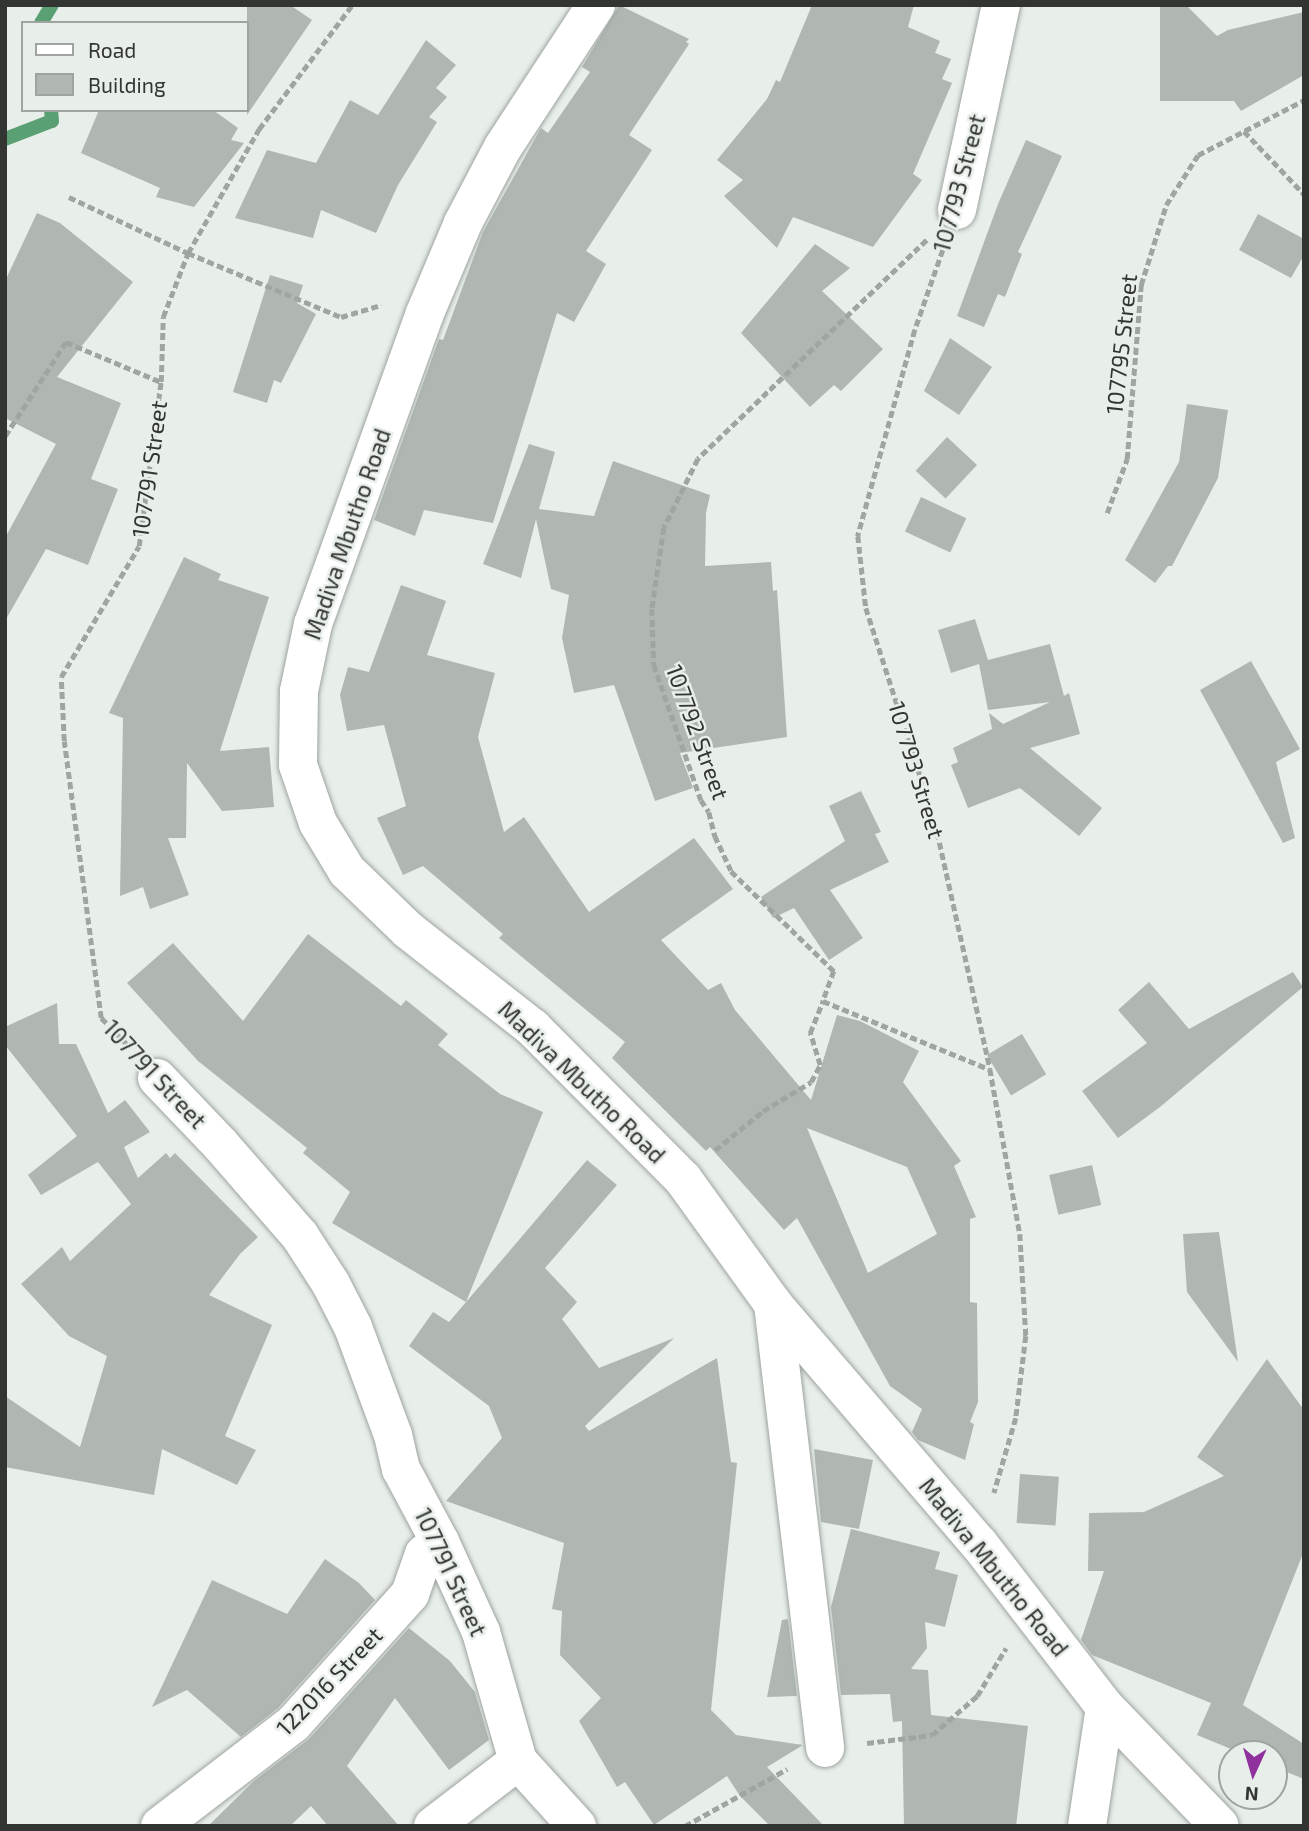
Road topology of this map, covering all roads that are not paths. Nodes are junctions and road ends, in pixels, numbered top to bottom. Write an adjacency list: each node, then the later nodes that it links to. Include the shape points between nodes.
1 (596, 5): 5 (street, Madiva Mbutho Road, via 503,146 463,223 425,313 313,624 299,691 298,765 317,823 347,871 408,930 533,1028 683,1179)
2 (1001, 5): 3 (street, 107793 Street)
3 (957, 210)
4 (157, 1078): 6 (street, 107791 Street, via 300,1236 331,1284 353,1327 393,1434 401,1469)
5 (773, 1304): 7 (street, Madiva Mbutho Road, via 978,1544); 8 (street, Madiva Mbutho Road)
6 (440, 1542): 9 (street, 107791 Street, via 481,1632); 10 (street, 122016 Street, via 424,1554 411,1594 293,1724)
7 (1105, 1707): 13 (street); 14 (street, Madiva Mbutho Road)
8 (825, 1748)
9 (518, 1762): 11 (street); 12 (street, 107791 Street)
10 (160, 1826)
11 (433, 1826)
12 (577, 1826)
13 (1087, 1826)
14 (1220, 1826)

